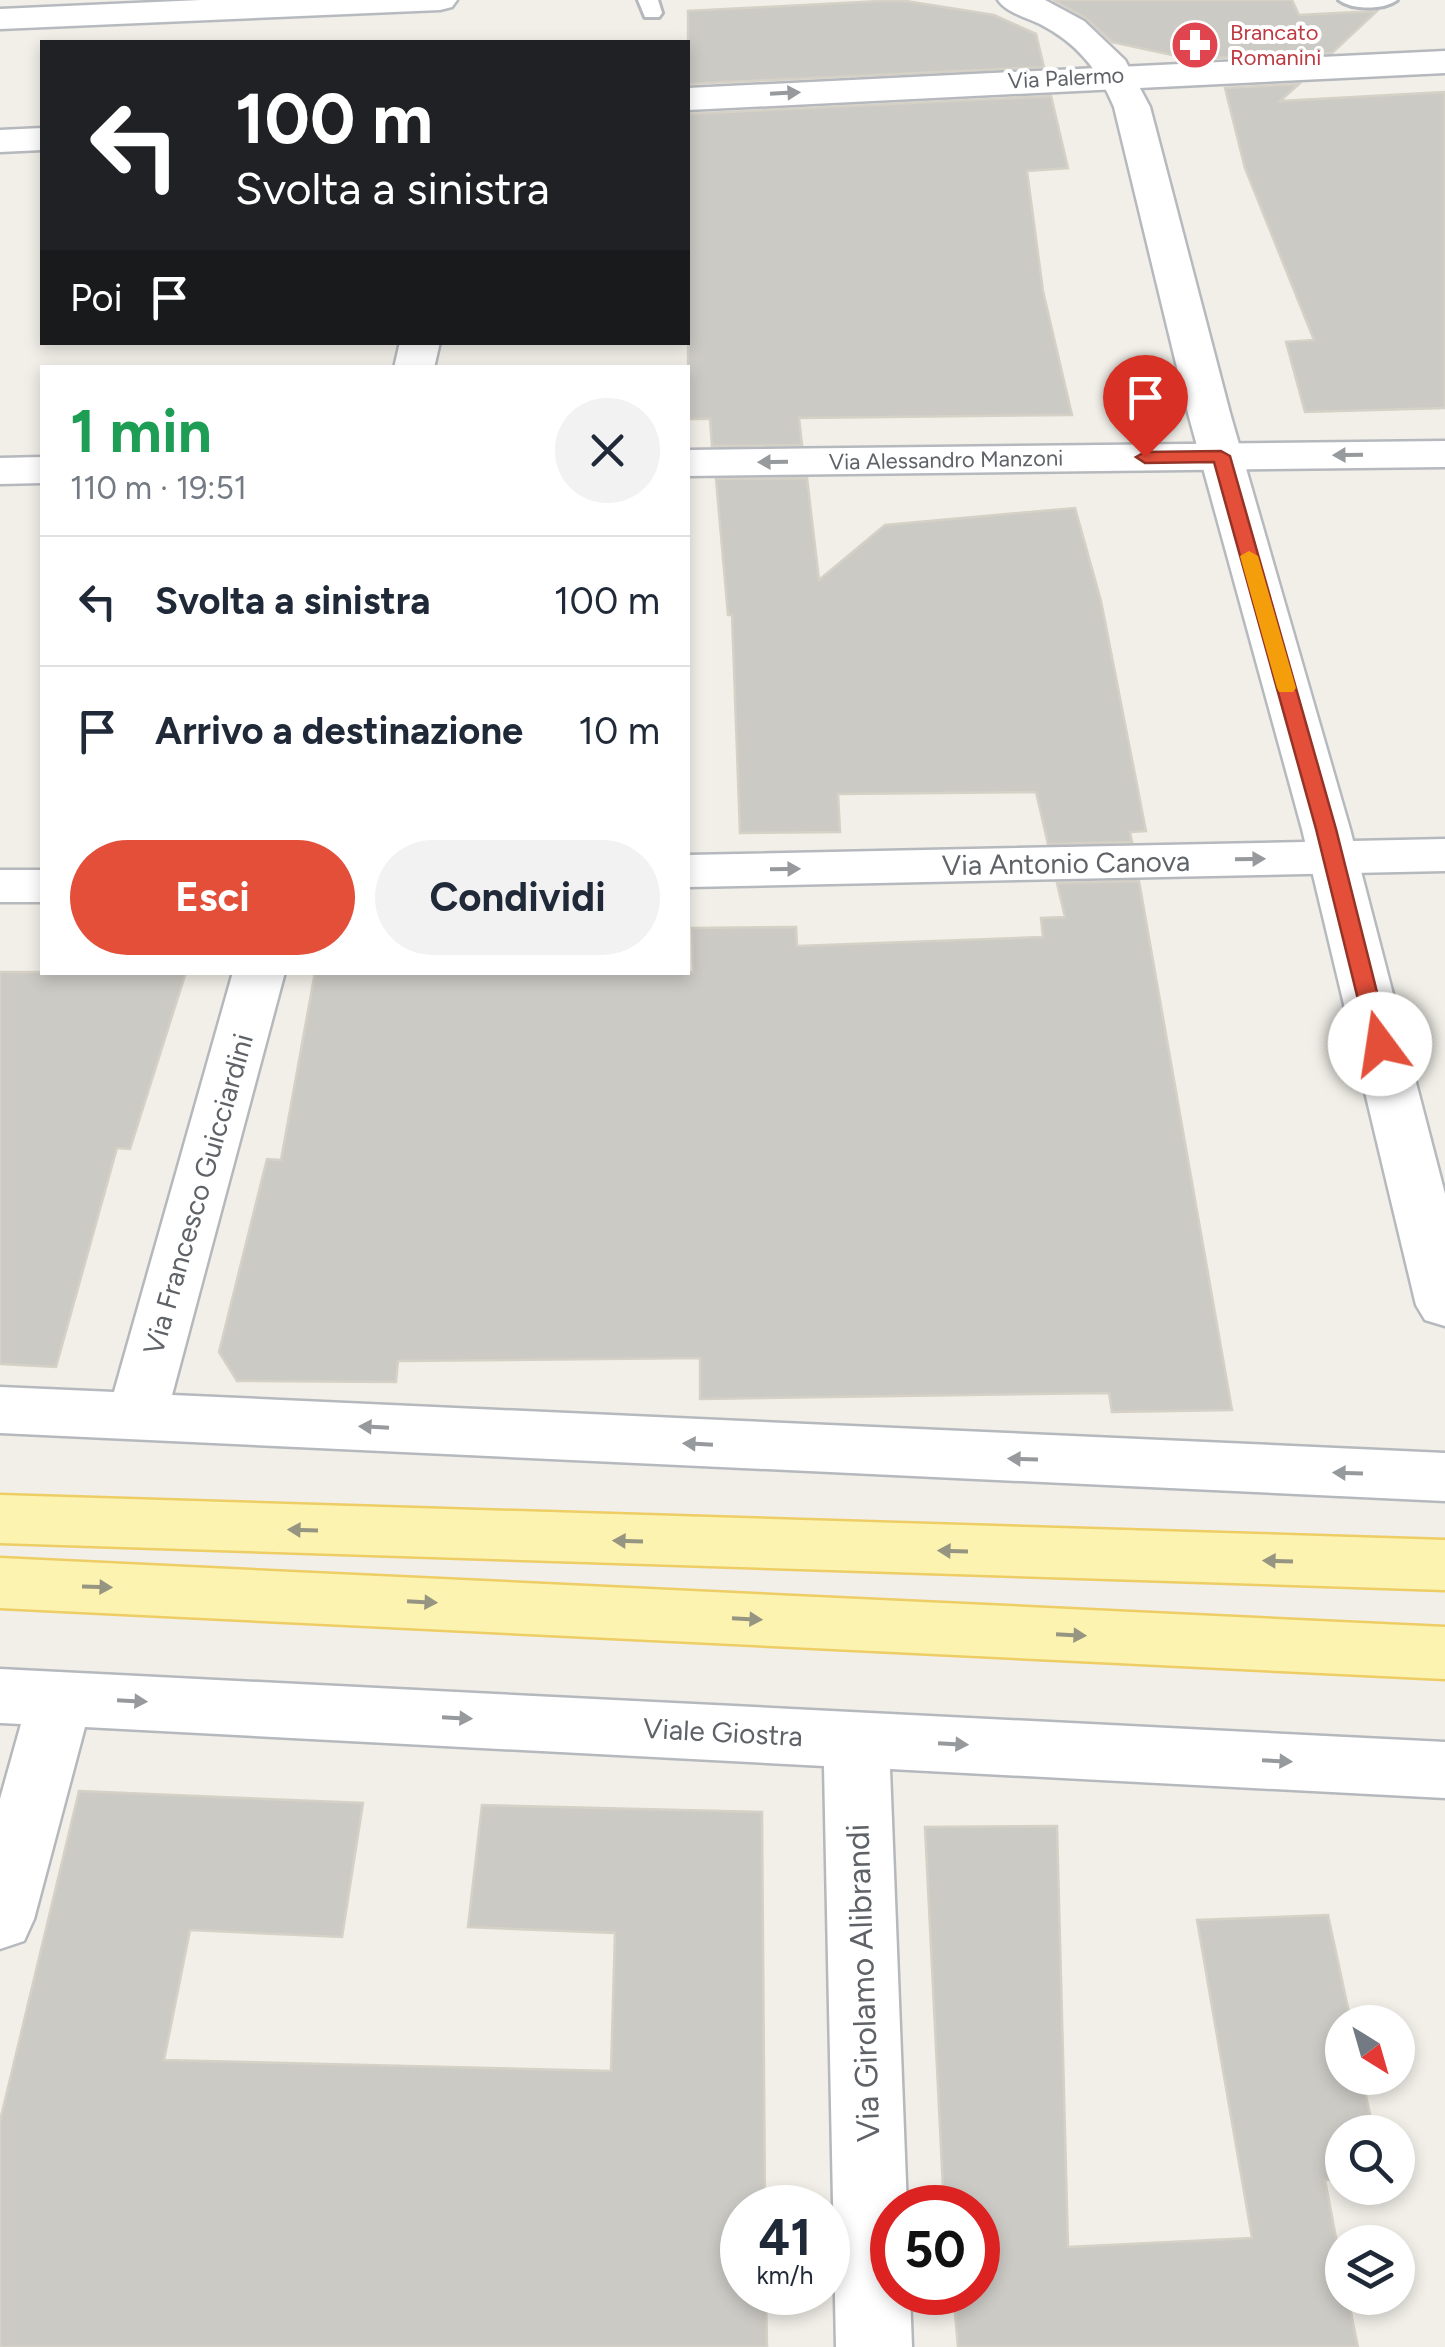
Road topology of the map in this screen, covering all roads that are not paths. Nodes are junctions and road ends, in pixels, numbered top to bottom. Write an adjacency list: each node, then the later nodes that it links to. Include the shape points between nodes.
1 (439, 0): 5 (street)
2 (1349, 0): 3 (lane)
3 (1387, 0)
4 (1035, 3): 7 (street, via 1091,41)
5 (0, 19)
6 (1445, 62): 7 (street, Via Palermo)
7 (1121, 76): 8 (street, Via Palermo, one-way to 7); 12 (street)
8 (690, 99)
9 (40, 138): 10 (street)
10 (0, 141)
11 (1445, 454): 12 (street, Via Alessandro Manzoni, one-way to 12)
12 (1221, 456): 13 (street, Via Alessandro Manzoni, one-way to 13); 17 (street)
13 (690, 463)
14 (0, 470): 15 (street)
15 (40, 470)
16 (1445, 855): 17 (street, Via Antonio Canova)
17 (1333, 857): 18 (street, Via Antonio Canova, one-way to 17); 22 (street)
18 (690, 872)
19 (0, 886): 20 (street)
20 (40, 886)
21 (258, 975): 24 (street, Via Francesco Guicciardini)
22 (1445, 1305)
23 (0, 1410): 24 (street)
24 (137, 1414): 25 (street, one-way to 24)
25 (1445, 1478)
26 (0, 1519): 27 (main road, one-way to 26)
27 (1445, 1565)
28 (0, 1583): 29 (main road, one-way to 29)
29 (1445, 1653)
30 (30, 1697): 31 (street, Viale Giostra, one-way to 31); 33 (street)
31 (856, 1739): 32 (street, Viale Giostra, one-way to 32); 34 (street, Via Girolamo Alibrandi)
32 (1445, 1770)
33 (0, 1919)
34 (874, 2347)

